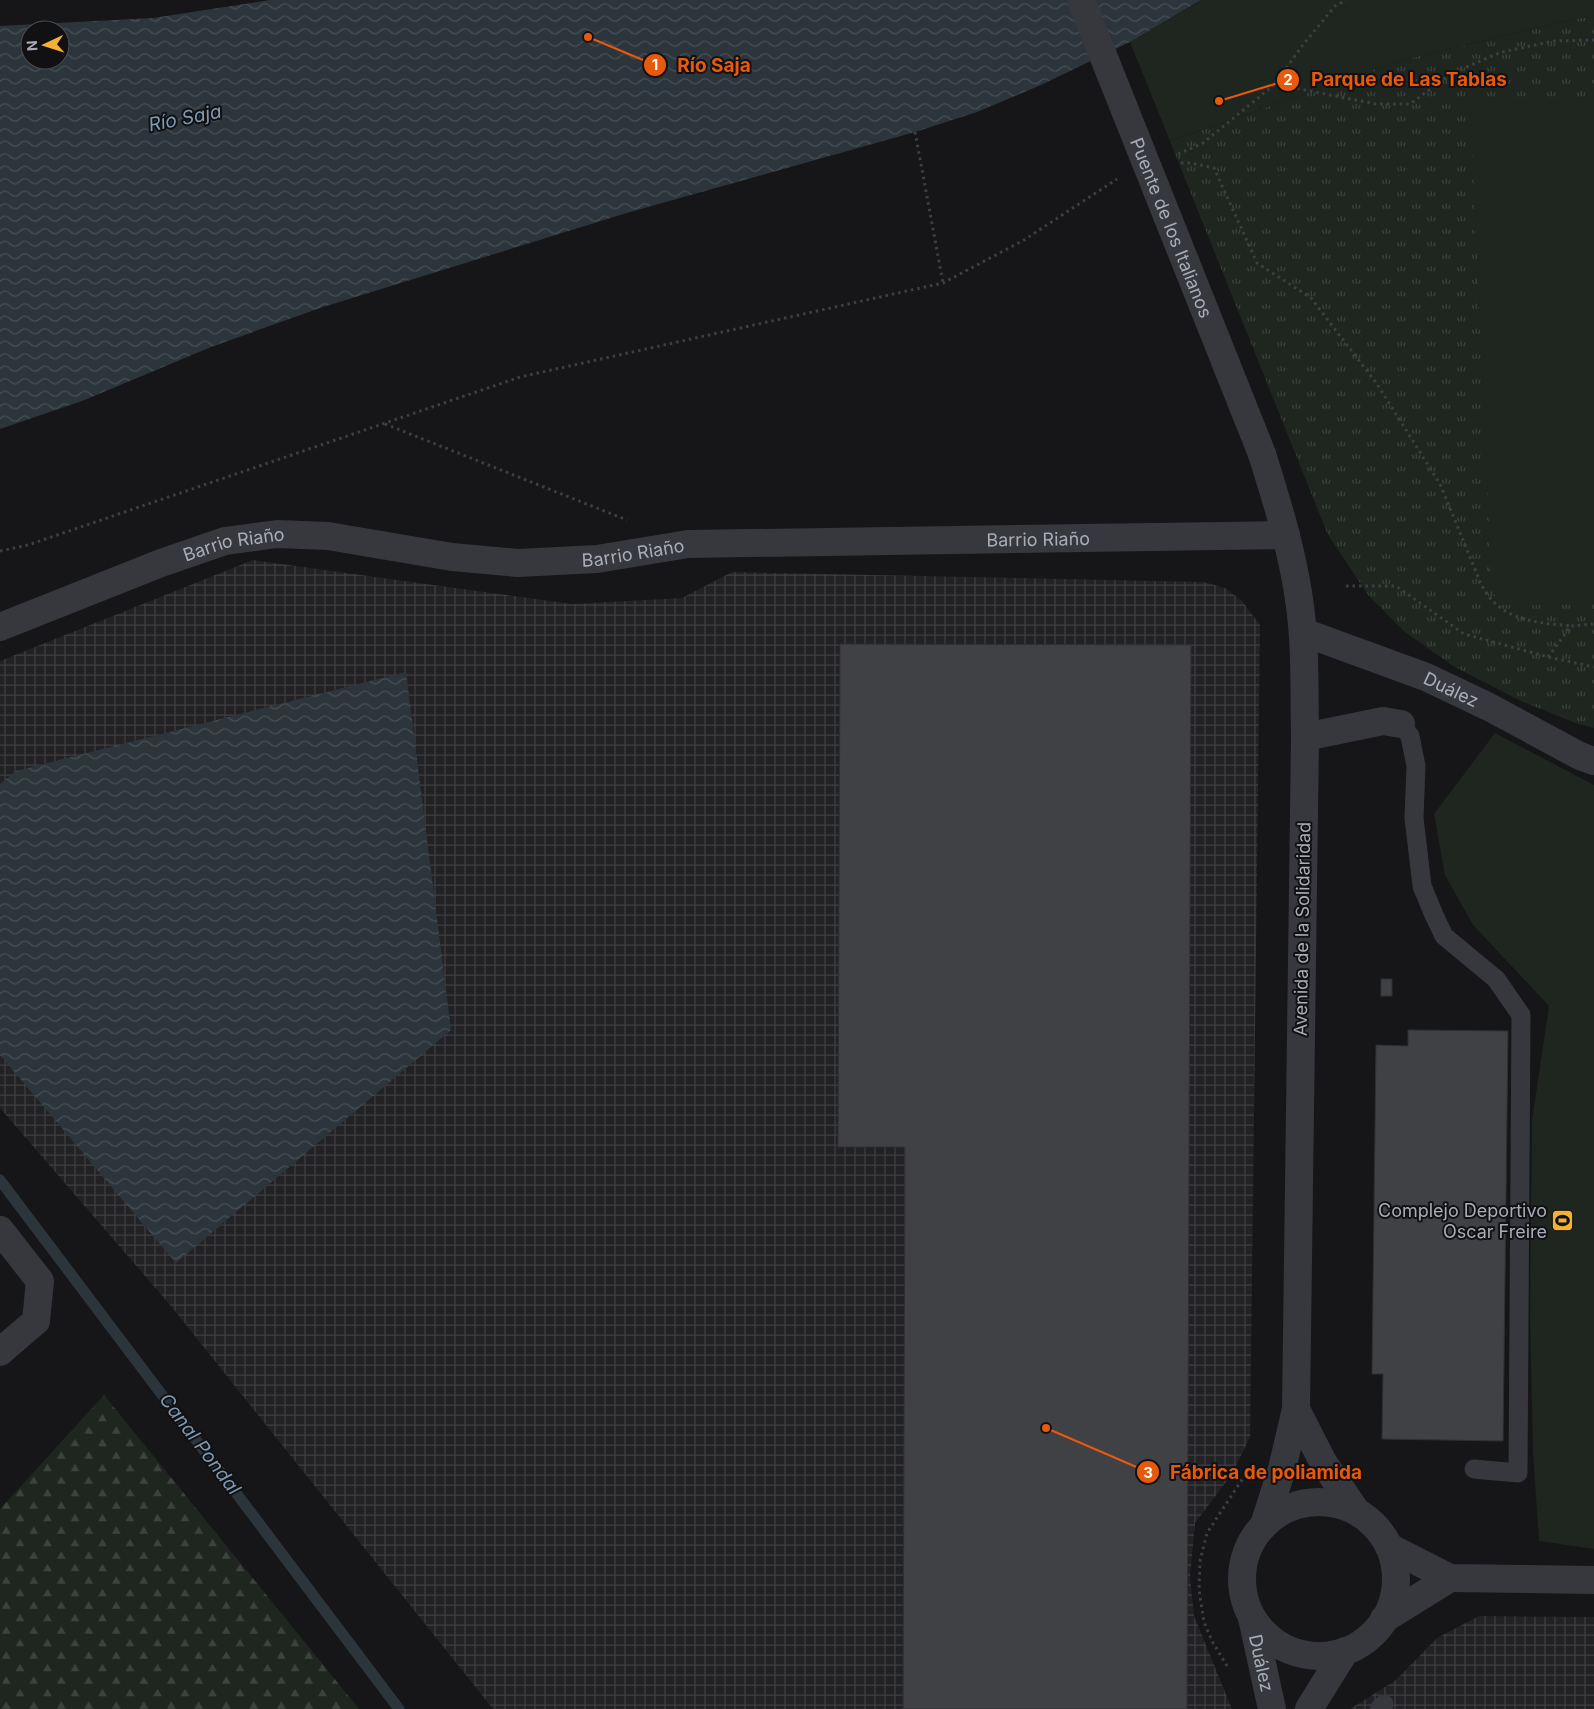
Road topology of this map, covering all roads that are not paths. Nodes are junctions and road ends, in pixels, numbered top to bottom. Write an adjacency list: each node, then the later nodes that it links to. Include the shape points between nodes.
1 (1081, 0): 2 (street, Puente de los Italianos, bridge, via 1137,174)
2 (1262, 454): 3 (street, Avenida de la Solidaridad)
3 (1286, 535): 4 (street, Barrio Riaño, via 688,544 597,559 518,563 452,557 328,536 277,534 225,541); 5 (street, Avenida de la Solidaridad)
4 (0, 627)
5 (1303, 632): 7 (street, Avenida de la Solidaridad); 8 (street, Duález, via 1426,677)
6 (1401, 724): 7 (street, via 1384,721); 12 (lane, via 1410,736 1416,766 1415,828 1422,886 1444,936 1496,979 1520,1015 1518,1473)
7 (1305, 737): 11 (street, Avenida de la Solidaridad)
8 (1594, 761)
9 (0, 1230): 10 (street, via 40,1281 36,1321)
10 (0, 1352)
11 (1296, 1409): 13 (street, Avenida de la Solidaridad, via 1323,1462); 14 (street, Avenida de la Solidaridad)
12 (1474, 1470)
13 (1356, 1511): 14 (street, Avenida de la Solidaridad, via 1332,1502 1308,1502 1284,1510); 15 (street, Avenida de la Solidaridad, via 1375,1526)
14 (1264, 1525): 18 (street, Avenida de la Solidaridad, via 1250,1545 1243,1568 1243,1593)
15 (1389, 1547): 16 (street, Avenida de la Solidaridad); 19 (street, Avenida de la Solidaridad, via 1395,1571 1394,1596)
16 (1450, 1578): 17 (street, Avenida de la Solidaridad); 19 (street, Avenida de la Solidaridad)
17 (1594, 1580)
18 (1252, 1616): 20 (street, Avenida de la Solidaridad, via 1277,1643 1293,1651 1320,1655); 21 (street, Duález)
19 (1384, 1620): 20 (street, Avenida de la Solidaridad, via 1374,1633)
20 (1345, 1651): 22 (street)
21 (1272, 1709)
22 (1309, 1709)

